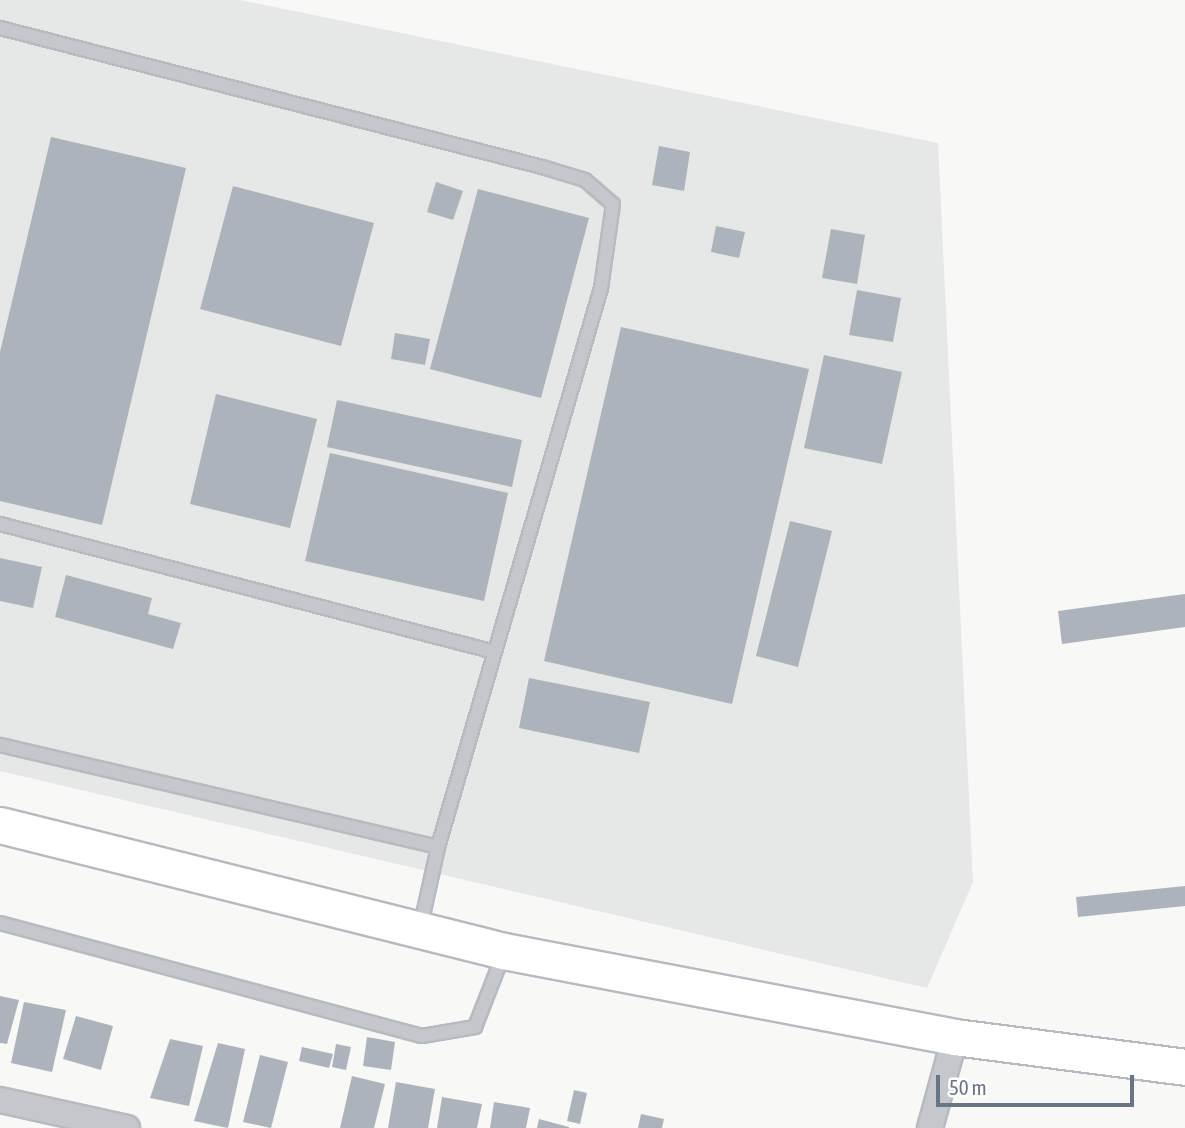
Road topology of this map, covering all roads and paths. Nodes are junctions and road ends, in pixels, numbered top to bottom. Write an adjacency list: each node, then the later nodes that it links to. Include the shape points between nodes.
1 (0, 28): 3 (lane, via 542,167 585,180 613,204 601,288)
2 (0, 524): 3 (lane)
3 (495, 652): 6 (lane)
4 (0, 745): 6 (lane)
5 (0, 825): 8 (main road)
6 (438, 846): 8 (lane)
7 (0, 923): 9 (lane, via 422,1036 475,1027)
8 (420, 929): 9 (main road)
9 (504, 951): 10 (main road)
10 (955, 1037): 11 (main road); 14 (street)
11 (1185, 1067)
12 (0, 1100): 13 (street)
13 (127, 1128)
14 (930, 1128)

